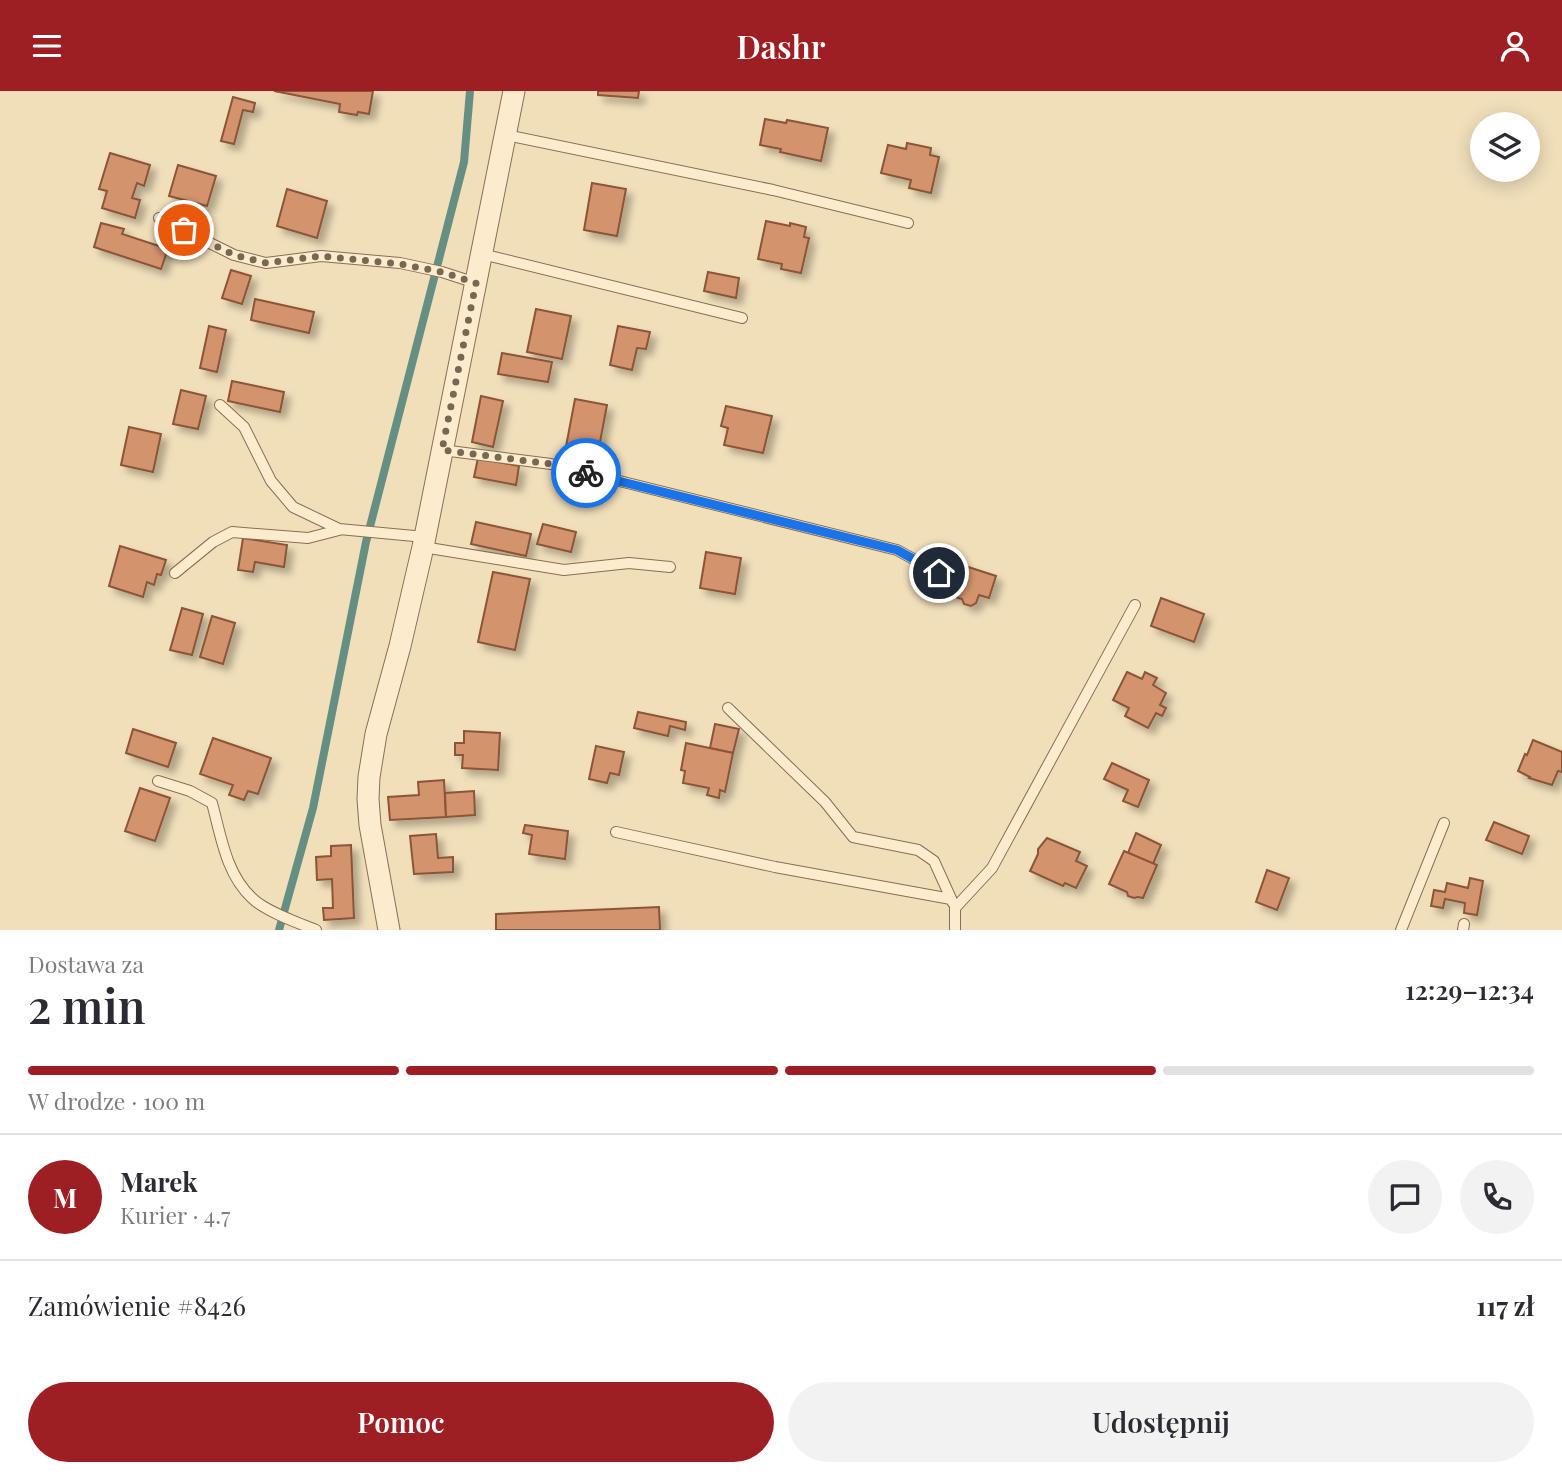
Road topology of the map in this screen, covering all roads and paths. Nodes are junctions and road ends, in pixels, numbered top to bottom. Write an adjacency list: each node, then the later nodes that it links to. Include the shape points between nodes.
1 (514, 91): 2 (street)
2 (506, 135): 4 (lane); 5 (street)
3 (159, 218): 6 (lane, via 234,255 266,263 321,256 421,267)
4 (908, 223)
5 (482, 254): 6 (street); 7 (lane)
6 (476, 283): 9 (street)
7 (742, 318)
8 (220, 405): 10 (lane, via 244,426 271,481 293,507)
9 (442, 450): 11 (street); 14 (lane, via 551,464 897,550)
10 (344, 530): 11 (lane); 13 (lane, via 308,538 232,532)
11 (424, 542): 12 (lane, via 564,569 629,563); 22 (street, via 369,777 370,825)
12 (670, 567)
13 (175, 573)
14 (939, 573)
15 (1135, 605): 20 (lane, via 992,868)
16 (728, 708): 20 (lane, via 825,802 853,837 918,850 933,861)
17 (158, 781): 21 (lane, via 212,803 230,869 252,898)
18 (1444, 823): 24 (lane)
19 (616, 832): 20 (lane)
20 (953, 904): 23 (lane)
21 (316, 930)
22 (389, 930)
23 (955, 930)
24 (1401, 930)

